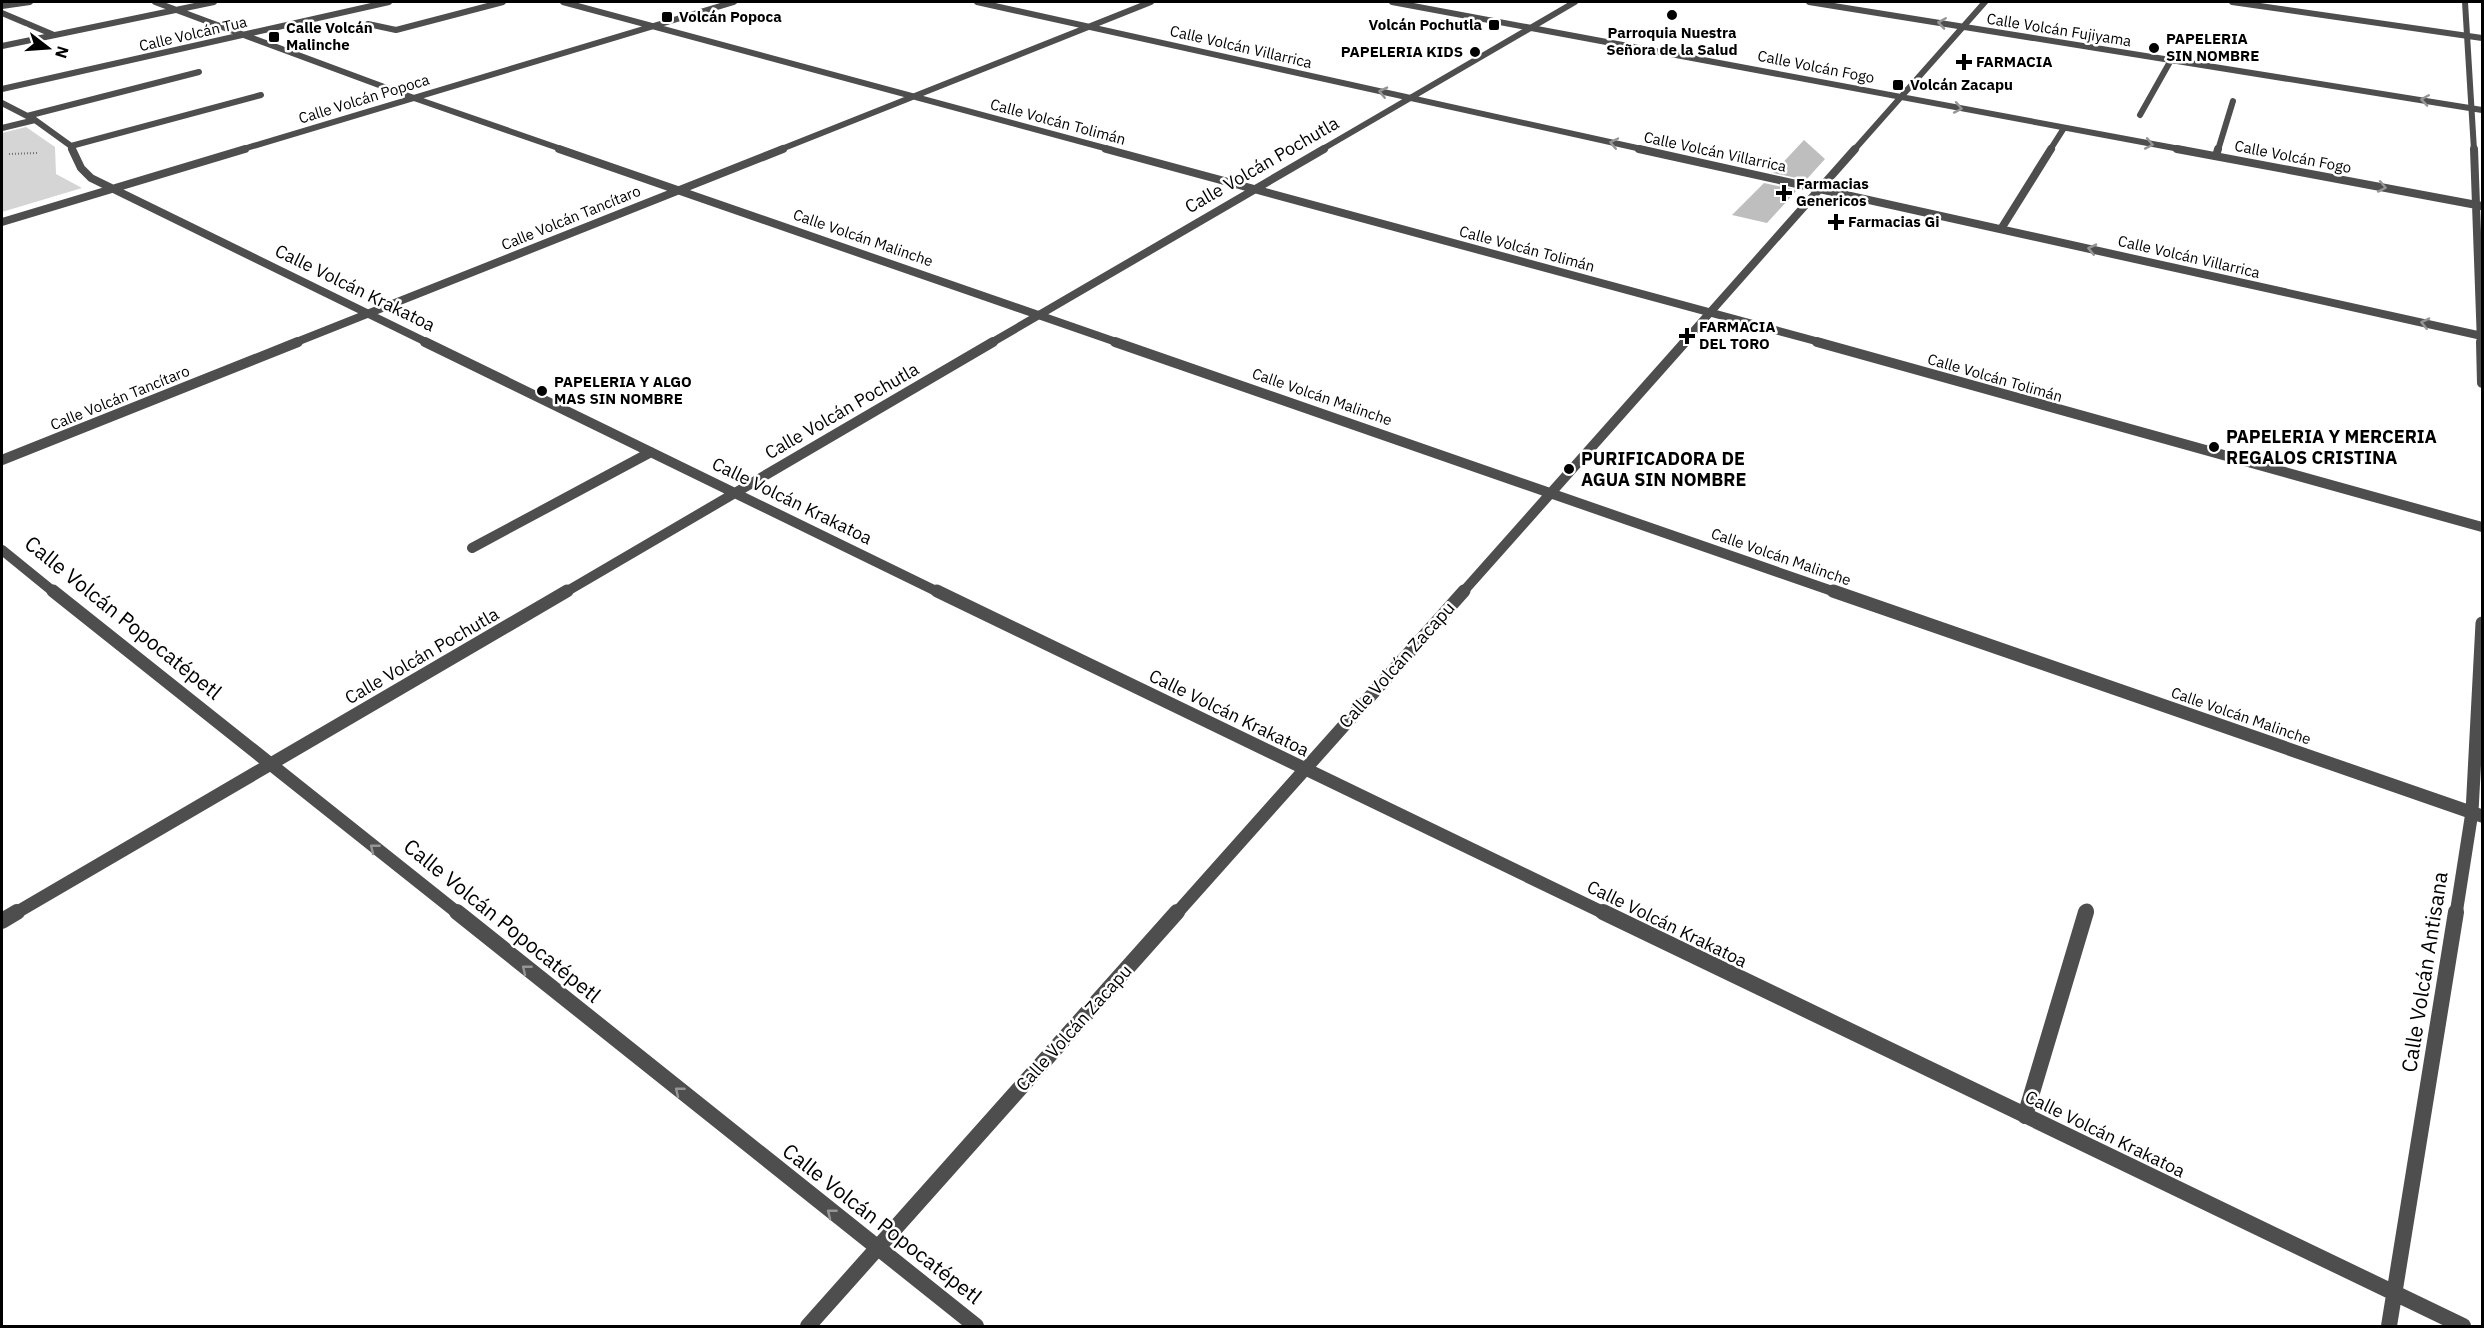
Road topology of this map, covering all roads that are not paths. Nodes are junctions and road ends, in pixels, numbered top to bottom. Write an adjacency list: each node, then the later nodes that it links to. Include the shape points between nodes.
1 (30, 2): 16 (street)
2 (154, 2): 17 (street, Calle Volcán Malinche)
3 (214, 2): 17 (street)
4 (389, 2): 25 (street, Calle Volcán Tua)
5 (503, 2): 19 (street, via 396,30)
6 (563, 2): 20 (street, Calle Volcán Tolimán)
7 (734, 2): 20 (street, Calle Volcán Popoca)
8 (977, 2): 21 (street, Calle Volcán Villarrica)
9 (1151, 2): 21 (street, Calle Volcán Tancítaro)
10 (1392, 2): 22 (street, Calle Volcán Fogo)
11 (1575, 2): 22 (street, Calle Volcán Pochutla)
12 (1809, 2): 23 (street, Calle Volcán Fujiyama, one-way to 12)
13 (1984, 2): 23 (street, Calle Volcán Zacapu)
14 (2232, 2): 26 (street)
15 (2465, 2): 26 (street)
16 (2, 6)
17 (176, 10): 24 (street); 25 (street, Calle Volcán Malinche)
18 (2, 13): 24 (street)
19 (368, 24)
20 (652, 26): 33 (street, Calle Volcán Tolimán); 35 (street, Calle Volcán Popoca)
21 (1090, 27): 33 (street, Calle Volcán Tancítaro); 36 (street, Calle Volcán Villarrica, one-way to 21)
22 (1530, 27): 34 (street, Calle Volcán Fogo); 36 (street, Calle Volcán Pochutla)
23 (1962, 27): 29 (street, Calle Volcán Fujiyama); 34 (street, Calle Volcán Zacapu)
24 (54, 35): 28 (street)
25 (242, 35): 31 (street, Calle Volcán Tua); 35 (street, Calle Volcán Malinche)
26 (2468, 36): 27 (street); 39 (street)
27 (2482, 38)
28 (2, 46)
29 (2171, 60): 39 (street, Calle Volcán Fujiyama, one-way to 29); 41 (street)
30 (199, 72): 42 (street)
31 (2, 89)
32 (261, 95): 45 (street)
33 (910, 97): 48 (street, Calle Volcán Tolimán); 50 (street, Calle Volcán Tancítaro)
34 (1900, 97): 44 (street, Calle Volcán Fogo, one-way to 44); 49 (street, Calle Volcán Zacapu)
35 (414, 98): 47 (street, Calle Volcán Popoca); 50 (street, Calle Volcán Malinche)
36 (1409, 98): 48 (street, Calle Volcán Pochutla); 49 (street, Calle Volcán Villarrica, one-way to 36)
37 (2233, 101): 46 (street)
38 (2, 103): 42 (street, Calle Volcán Krakatoa)
39 (2474, 108): 40 (street, Calle Volcán Fujiyama); 51 (street)
40 (2482, 110)
41 (2140, 115)
42 (31, 118): 43 (street); 45 (street, Calle Volcán Krakatoa)
43 (2, 128)
44 (2064, 128): 46 (street, Calle Volcán Fogo, one-way to 46); 53 (street)
45 (71, 146): 47 (street, Calle Volcán Krakatoa, via 81,168)
46 (2216, 156): 51 (street, Calle Volcán Fogo, one-way to 51)
47 (112, 189): 52 (street, Calle Volcán Popoca); 55 (street, Calle Volcán Krakatoa)
48 (1254, 189): 54 (street, Calle Volcán Tolimán); 56 (street, Calle Volcán Pochutla)
49 (1819, 189): 53 (street, Calle Volcán Villarrica); 54 (street, Calle Volcán Zacapu)
50 (677, 190): 55 (street, Calle Volcán Tancítaro); 56 (street, Calle Volcán Malinche)
51 (2479, 206): 57 (street)
52 (2, 222)
53 (2001, 229): 57 (street, Calle Volcán Villarrica, one-way to 53)
54 (1710, 312): 62 (street, Calle Volcán Zacapu); 63 (street, Calle Volcán Tolimán)
55 (366, 314): 59 (street, Calle Volcán Krakatoa); 60 (street, Calle Volcán Tancítaro)
56 (1040, 314): 61 (street, Calle Volcán Pochutla); 62 (street, Calle Volcán Malinche)
57 (2482, 336): 58 (street)
58 (2482, 383)
59 (651, 452): 61 (street, Calle Volcán Krakatoa); 64 (street)
60 (2, 460)
61 (734, 493): 67 (street, Calle Volcán Pochutla); 68 (street, Calle Volcán Krakatoa)
62 (1551, 493): 68 (street, Calle Volcán Zacapu); 69 (street, Calle Volcán Malinche)
63 (2482, 527)
64 (472, 548)
65 (2, 550): 67 (street, Calle Volcán Popocatépetl)
66 (2482, 623): 69 (street, Calle Volcán Antisana)
67 (269, 764): 71 (street, Calle Volcán Pochutla); 73 (street, Calle Volcán Popocatépetl, one-way to 67)
68 (1304, 769): 72 (street, Calle Volcán Krakatoa); 73 (street, Calle Volcán Zacapu)
69 (2477, 814): 74 (street, Calle Volcán Antisana)
70 (2087, 910): 72 (street)
71 (2, 921)
72 (2025, 1116): 74 (street, Calle Volcán Krakatoa)
73 (877, 1249): 75 (street, Calle Volcán Zacapu); 76 (street, Calle Volcán Popocatépetl)
74 (2394, 1293): 77 (street, Calle Volcán Antisana); 78 (street, Calle Volcán Krakatoa)
75 (808, 1326)
76 (976, 1326)
77 (2389, 1326)
78 (2463, 1326)

